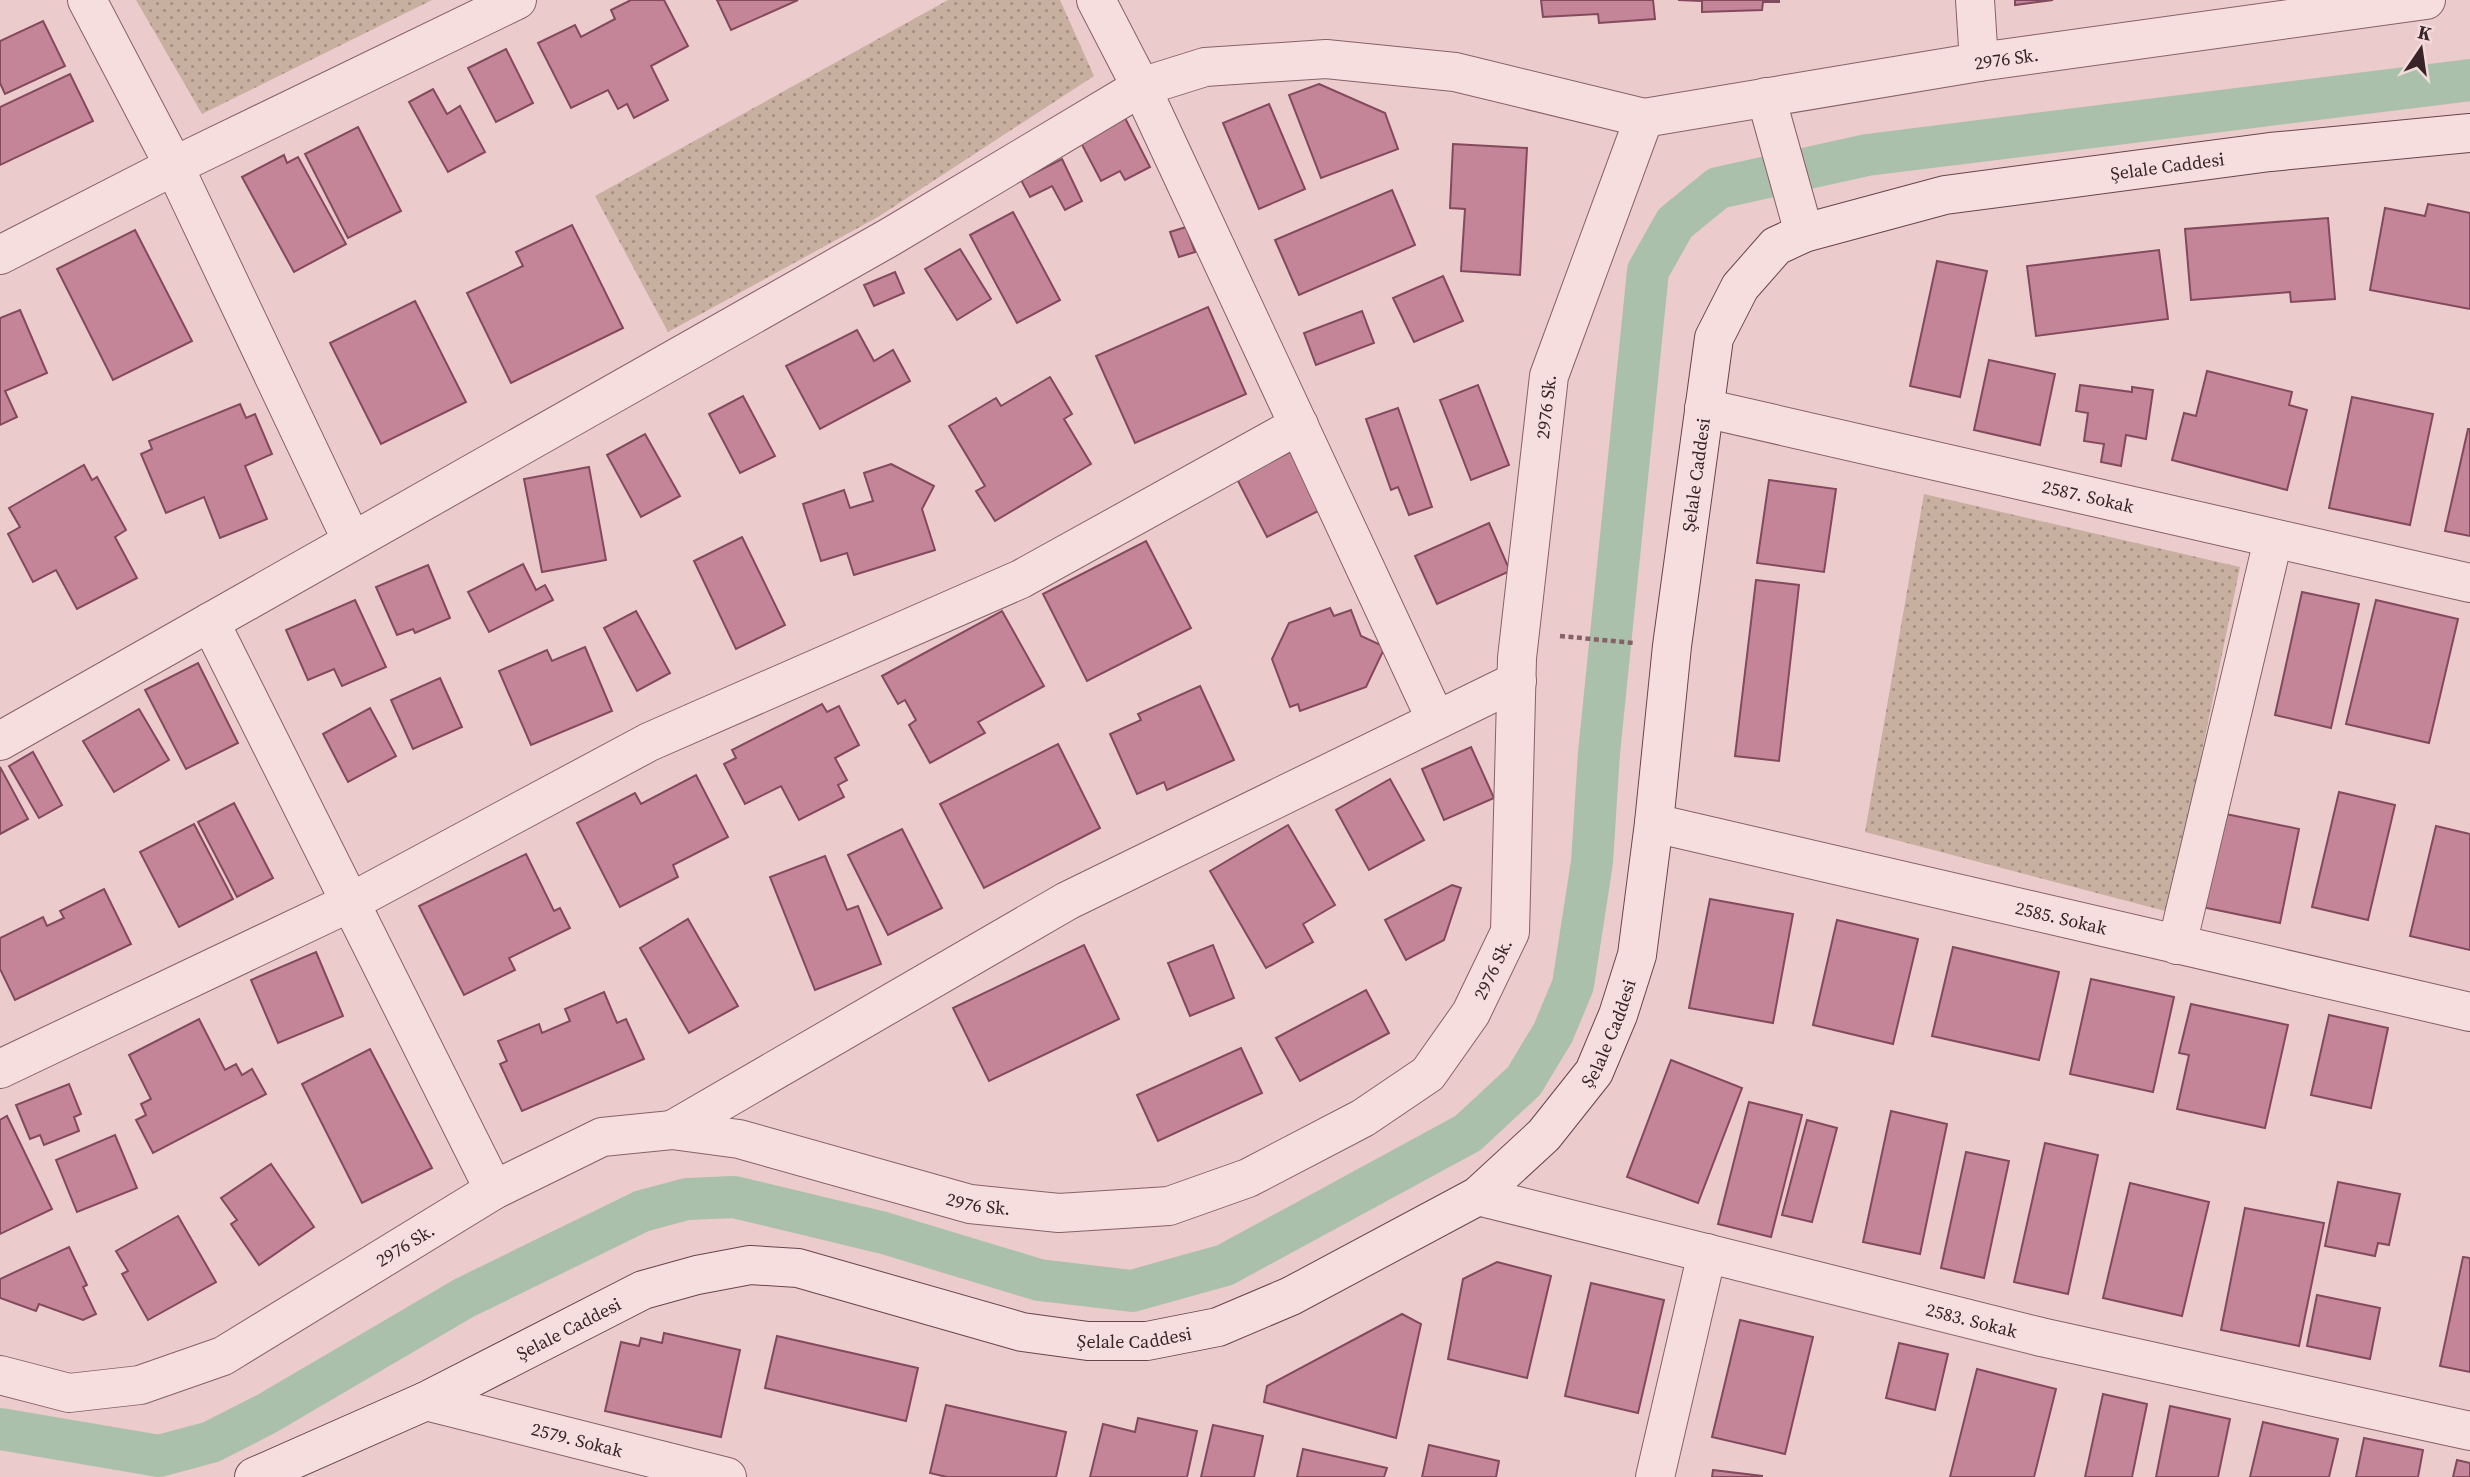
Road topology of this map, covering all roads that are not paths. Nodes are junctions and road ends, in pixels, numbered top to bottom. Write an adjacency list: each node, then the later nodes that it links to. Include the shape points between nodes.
1 (87, 0): 11 (street)
2 (517, 0): 11 (street)
3 (1096, 0): 7 (street)
4 (1975, 0): 6 (street)
5 (2426, 0): 6 (street, 2976 Sk.)
6 (1979, 62): 8 (street, 2976 Sk.)
7 (1141, 87): 9 (street, via 1205,67 1326,59 1455,72); 15 (street); 16 (street, via 890,237)
8 (1770, 112): 9 (street, 2976 Sk.); 12 (street)
9 (1644, 118): 20 (street, 2976 Sk., via 1549,376)
10 (2470, 133): 12 (street, Şelale Caddesi, via 2270,152 1945,195)
11 (174, 166): 13 (street); 16 (street)
12 (1804, 233): 14 (street, Şelale Caddesi, via 1776,246 1740,287 1714,338)
13 (0, 255)
14 (1704, 408): 17 (street, 2587. Sokak); 23 (street, Şelale Caddesi)
15 (1300, 425): 21 (street); 24 (street, via 1021,579 649,742)
16 (351, 539): 19 (street)
17 (2273, 540): 18 (street, 2587. Sokak); 25 (street)
18 (2470, 583)
19 (210, 622): 22 (street); 24 (street)
20 (1517, 681): 21 (street); 28 (street, 2976 Sk., via 1510,932 1471,1013 1428,1074 1363,1118 1248,1178 1170,1206 1059,1213 971,1204 739,1139)
21 (1436, 720): 28 (street, via 1067,901)
22 (0, 741)
23 (1654, 823): 25 (street, 2585. Sokak); 30 (street, Şelale Caddesi, via 1637,955 1594,1073 1544,1135)
24 (349, 903): 27 (street); 29 (street)
25 (2177, 945): 26 (street, 2585. Sokak)
26 (2470, 1012)
27 (0, 1069)
28 (673, 1130): 29 (street, 2976 Sk., via 602,1138)
29 (494, 1190): 32 (street, 2976 Sk., via 223,1356 140,1385 69,1393)
30 (1478, 1196): 31 (street, 2583. Sokak); 33 (street, Şelale Caddesi, via 1291,1296 1218,1327 1147,1341 1088,1342 1022,1332 798,1268 750,1265 643,1290)
31 (1707, 1253): 34 (street, 2583. Sokak, via 2042,1337); 37 (street)
32 (0, 1375)
33 (426, 1401): 35 (street, Şelale Caddesi); 36 (street, 2579. Sokak)
34 (2470, 1431)
35 (254, 1477)
36 (727, 1477)
37 (1655, 1477)

